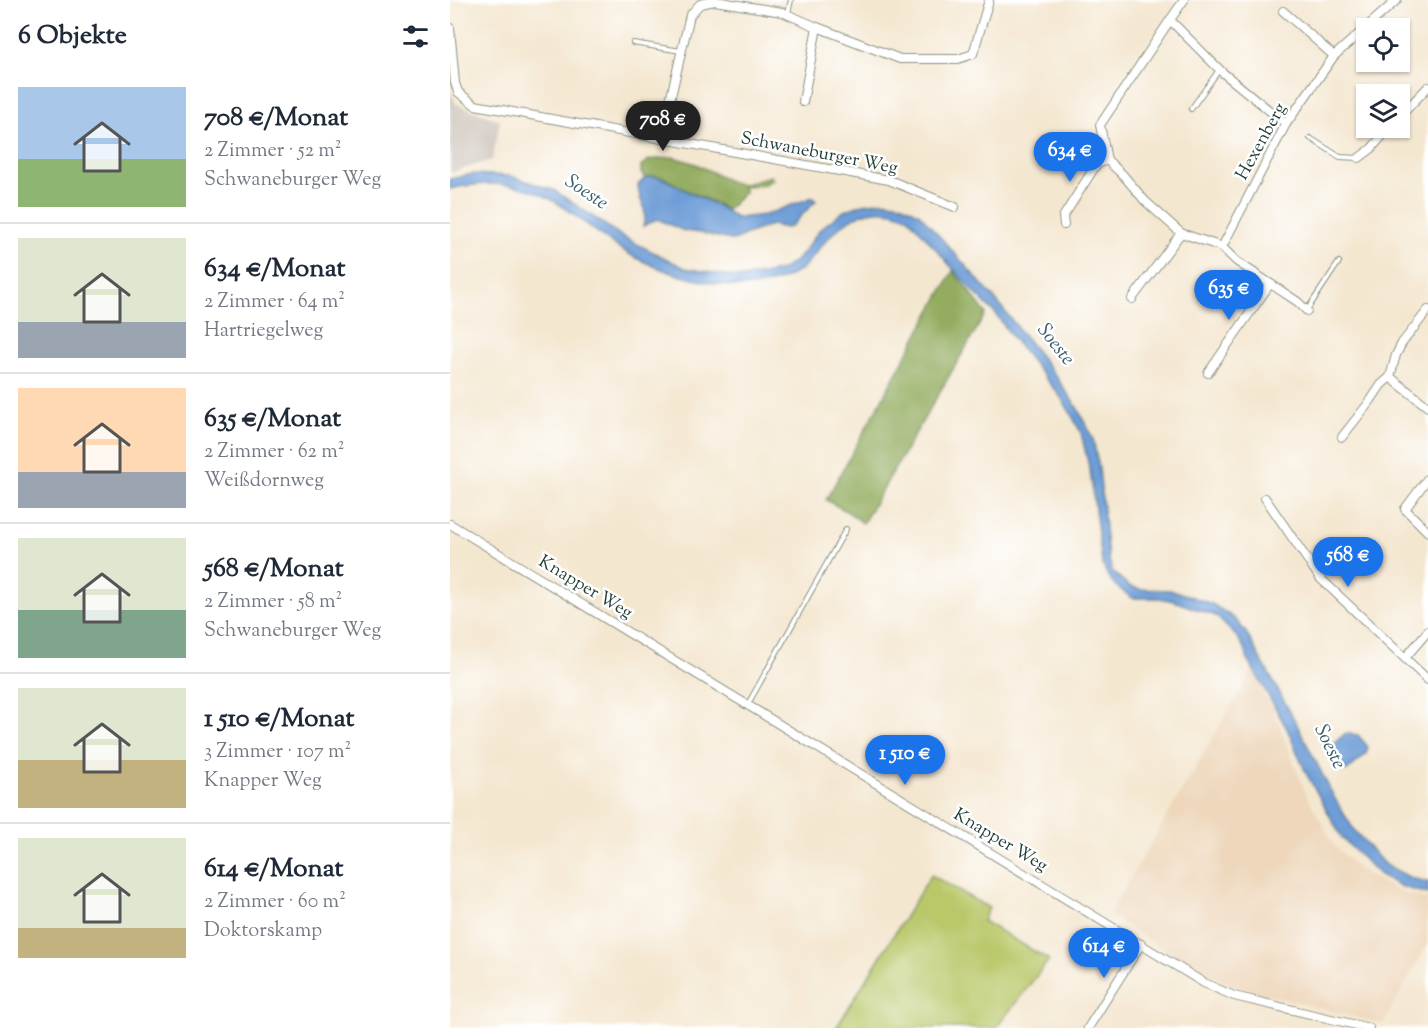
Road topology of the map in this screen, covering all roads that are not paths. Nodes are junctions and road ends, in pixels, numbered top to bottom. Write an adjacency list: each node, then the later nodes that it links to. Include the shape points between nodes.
1 (791, 0): 6 (lane)
2 (989, 0): 8 (street, via 972,54 958,59 900,59)
3 (1184, 0): 7 (street)
4 (1396, 0): 12 (street, Hexenberg)
5 (1283, 11): 12 (street)
6 (788, 14): 8 (street); 11 (street, via 715,1 700,4 690,15)
7 (1170, 20): 13 (street); 23 (street, via 1100,124)
8 (817, 27): 15 (street)
9 (450, 28): 21 (street, Schwaneburger Weg, via 455,83 458,92 475,105)
10 (633, 43): 11 (lane)
11 (682, 51): 21 (street)
12 (1334, 56): 18 (street, Hexenberg)
13 (1220, 69): 17 (lane); 18 (street)
14 (1428, 87): 16 (street)
15 (803, 102)
16 (1410, 106)
17 (1191, 109)
18 (1286, 124): 27 (street, Hexenberg)
19 (1310, 138): 22 (lane, via 1340,157)
20 (1380, 138): 22 (street)
21 (660, 139): 24 (street, Schwaneburger Weg, via 889,180)
22 (1359, 158)
23 (1107, 160): 25 (street, via 1096,165 1064,217); 26 (street)
24 (955, 207)
25 (1064, 225)
26 (1181, 233): 27 (street); 30 (street)
27 (1222, 247): 29 (street)
28 (1339, 262): 32 (lane)
29 (1270, 284): 32 (street); 33 (street)
30 (1132, 299)
31 (1428, 310): 34 (street, via 1402,343)
32 (1306, 311)
33 (1208, 374)
34 (1390, 377): 35 (street); 36 (street)
35 (1428, 407)
36 (1342, 437)
37 (1428, 478): 41 (street, via 1405,509)
38 (1265, 498): 43 (street, via 1320,578)
39 (450, 524): 45 (street, Knapper Weg)
40 (846, 529): 45 (lane)
41 (1428, 532)
42 (1428, 631): 43 (street)
43 (1405, 658): 44 (street)
44 (1428, 680)
45 (748, 705): 46 (street, Knapper Weg)
46 (1141, 944): 47 (street); 48 (street, Knapper Weg, via 1218,990)
47 (1089, 1028)
48 (1369, 1028)

